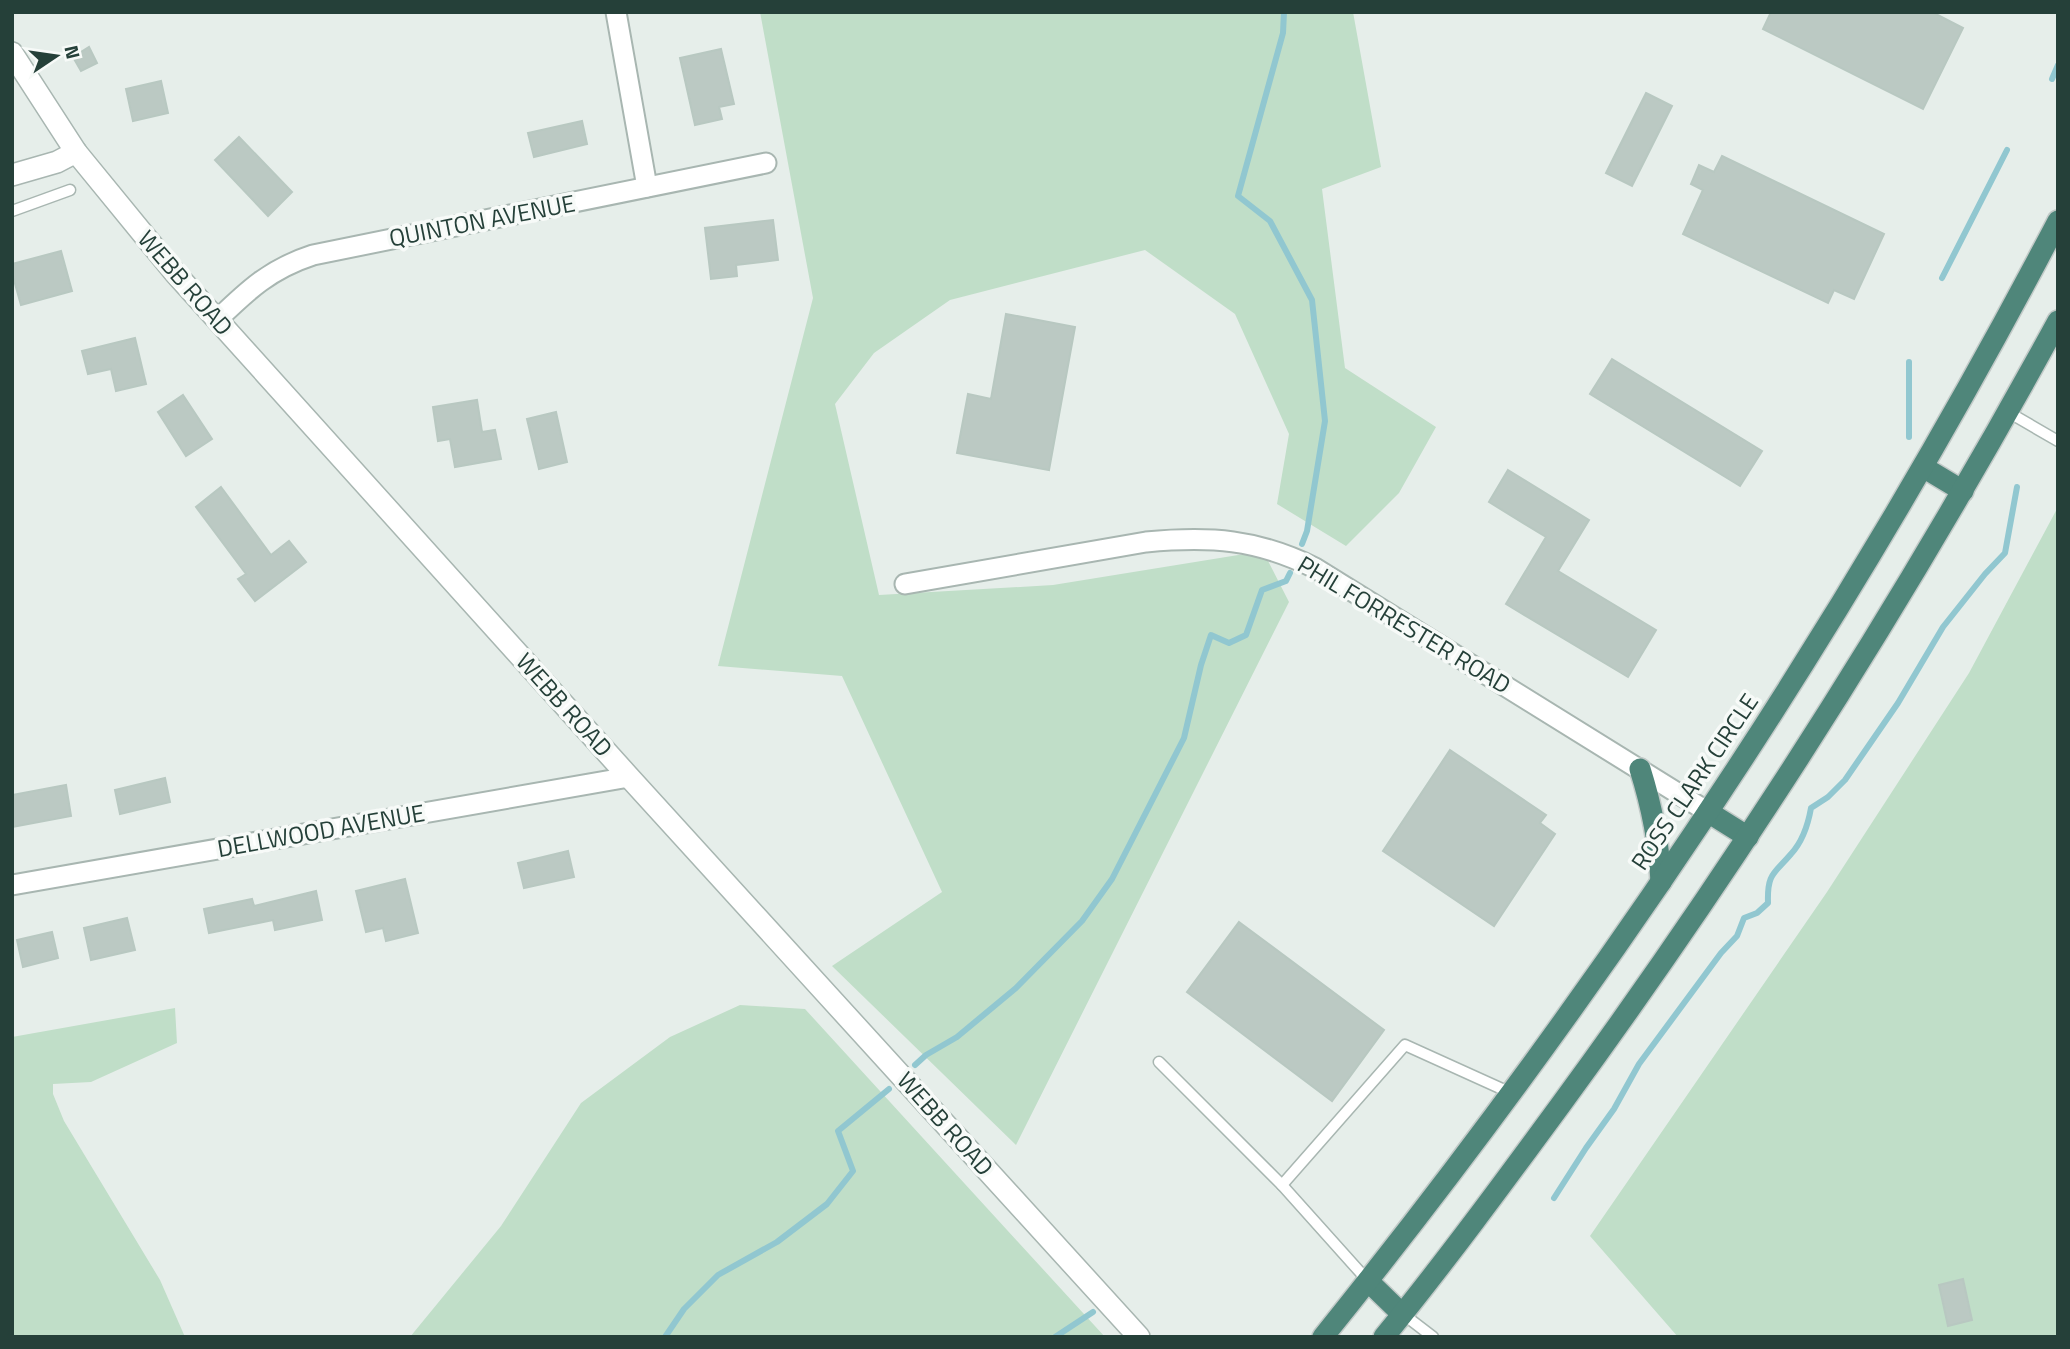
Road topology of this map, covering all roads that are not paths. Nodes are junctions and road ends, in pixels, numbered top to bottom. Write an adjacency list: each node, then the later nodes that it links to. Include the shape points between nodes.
1 (616, 12): 6 (street)
2 (12, 53): 3 (street, WEBB ROAD)
3 (76, 152): 5 (street); 10 (street, WEBB ROAD)
4 (766, 163): 6 (street, QUINTON AVENUE)
5 (12, 175)
6 (647, 187): 10 (street, QUINTON AVENUE, via 313,255 260,280)
7 (70, 190): 8 (lane)
8 (12, 211)
9 (2058, 221): 14 (highway, ROSS CLARK CIRCLE)
10 (217, 320): 18 (street, WEBB ROAD)
11 (2058, 321): 12 (highway)
12 (2008, 412): 13 (lane); 15 (highway)
13 (2058, 441)
14 (1923, 467): 15 (highway); 19 (highway, ROSS CLARK CIRCLE)
15 (1963, 491): 20 (highway)
16 (905, 584): 17 (street, PHIL FORRESTER ROAD, via 1146,542 1222,539 1262,546 1315,568)
17 (1640, 769): 19 (street, PHIL FORRESTER ROAD); 21 (highway, via 1653,812)
18 (629, 777): 22 (street, DELLWOOD AVENUE); 28 (street, WEBB ROAD)
19 (1708, 812): 20 (highway); 21 (highway, ROSS CLARK CIRCLE)
20 (1748, 837): 27 (highway, via 1591,1063)
21 (1661, 882): 24 (highway, ROSS CLARK CIRCLE)
22 (12, 885)
23 (1159, 1062): 25 (lane)
24 (1512, 1094): 25 (lane, via 1405,1045); 26 (highway, ROSS CLARK CIRCLE)
25 (1282, 1185): 26 (lane)
26 (1368, 1281): 27 (highway); 29 (highway, ROSS CLARK CIRCLE)
27 (1402, 1314): 30 (highway); 31 (lane)
28 (1139, 1337)
29 (1323, 1337)
30 (1384, 1337)
31 (1433, 1337)

